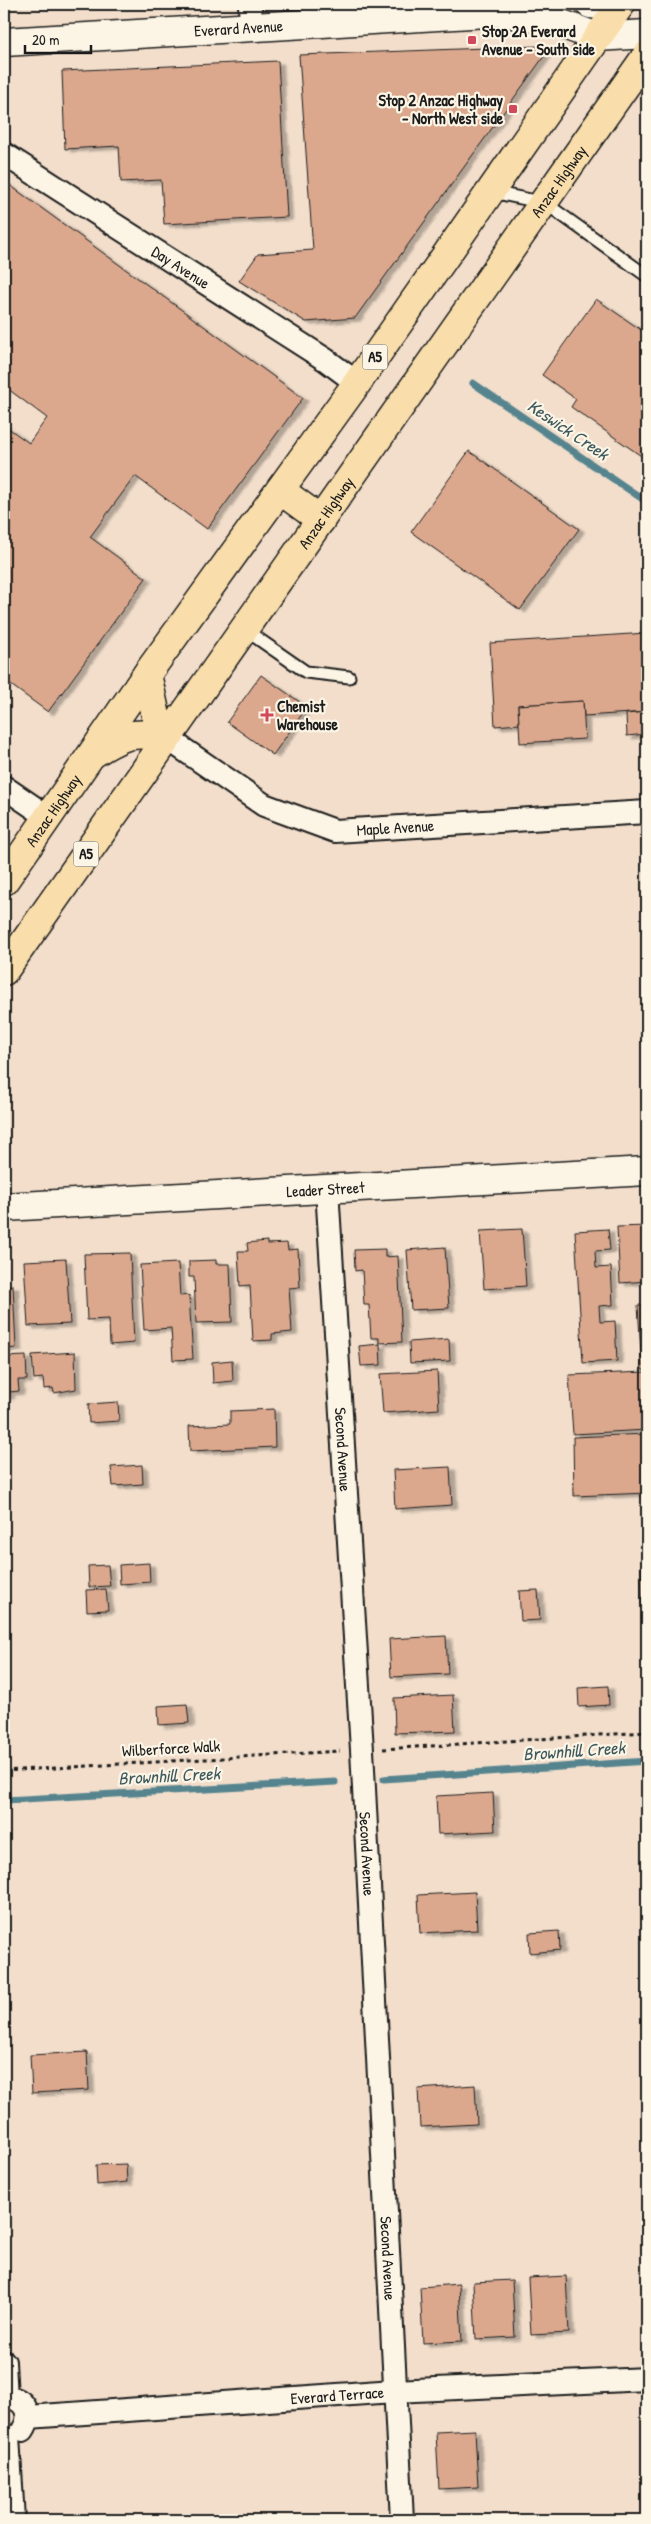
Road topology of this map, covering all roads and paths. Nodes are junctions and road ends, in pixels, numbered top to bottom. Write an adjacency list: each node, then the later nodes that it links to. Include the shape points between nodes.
1 (542, 4): 4 (street, Everard Avenue)
2 (590, 4): 3 (street)
3 (620, 6): 7 (highway, Anzac Highway / A5)
4 (504, 12): 5 (street, Everard Avenue); 7 (street, Everard Avenue, via 559,22)
5 (250, 15): 8 (street, Everard Avenue)
6 (647, 34): 7 (street, Everard Avenue)
7 (597, 37): 11 (highway, Anzac Highway / A5)
8 (4, 42)
9 (647, 55): 12 (highway, Anzac Highway / A5)
10 (4, 154): 14 (street, Day Avenue)
11 (490, 192): 12 (lane); 14 (highway, Anzac Highway / A5)
12 (545, 203): 13 (lane); 16 (highway, Anzac Highway / A5)
13 (647, 276)
14 (357, 383): 15 (highway, Anzac Highway / A5)
15 (280, 490): 16 (highway); 18 (highway, Anzac Highway / A5)
16 (321, 520): 17 (highway, Anzac Highway / A5)
17 (244, 629): 19 (lane, via 306,672); 20 (highway, Anzac Highway / A5)
18 (147, 674): 20 (highway, via 157,721); 21 (highway, Anzac Highway / A5)
19 (349, 677)
20 (167, 738): 21 (highway, via 144,732 133,734); 23 (street, Maple Avenue, via 264,805 335,831); 26 (highway, Anzac Highway / A5)
21 (90, 756): 24 (highway, Anzac Highway / A5)
22 (4, 787): 24 (street)
23 (647, 812)
24 (48, 817): 25 (highway, Anzac Highway / A5)
25 (4, 881)
26 (4, 971)
27 (647, 1170): 28 (street, Leader Street)
28 (327, 1189): 29 (street, Leader Street); 36 (street, Second Avenue, via 362,1750)
29 (4, 1207)
30 (647, 1732): 31 (path)
31 (381, 1749)
32 (341, 1751): 33 (path, Wilberforce Walk)
33 (4, 1771)
34 (4, 2362): 37 (street)
35 (647, 2379): 36 (street, Everard Terrace)
36 (394, 2391): 38 (street, Everard Terrace); 41 (street, Second Avenue)
37 (5, 2398): 38 (street, via 20,2401)
38 (28, 2417): 39 (street, via 24,2429)
39 (6, 2436): 40 (street)
40 (13, 2520)
41 (402, 2520)

